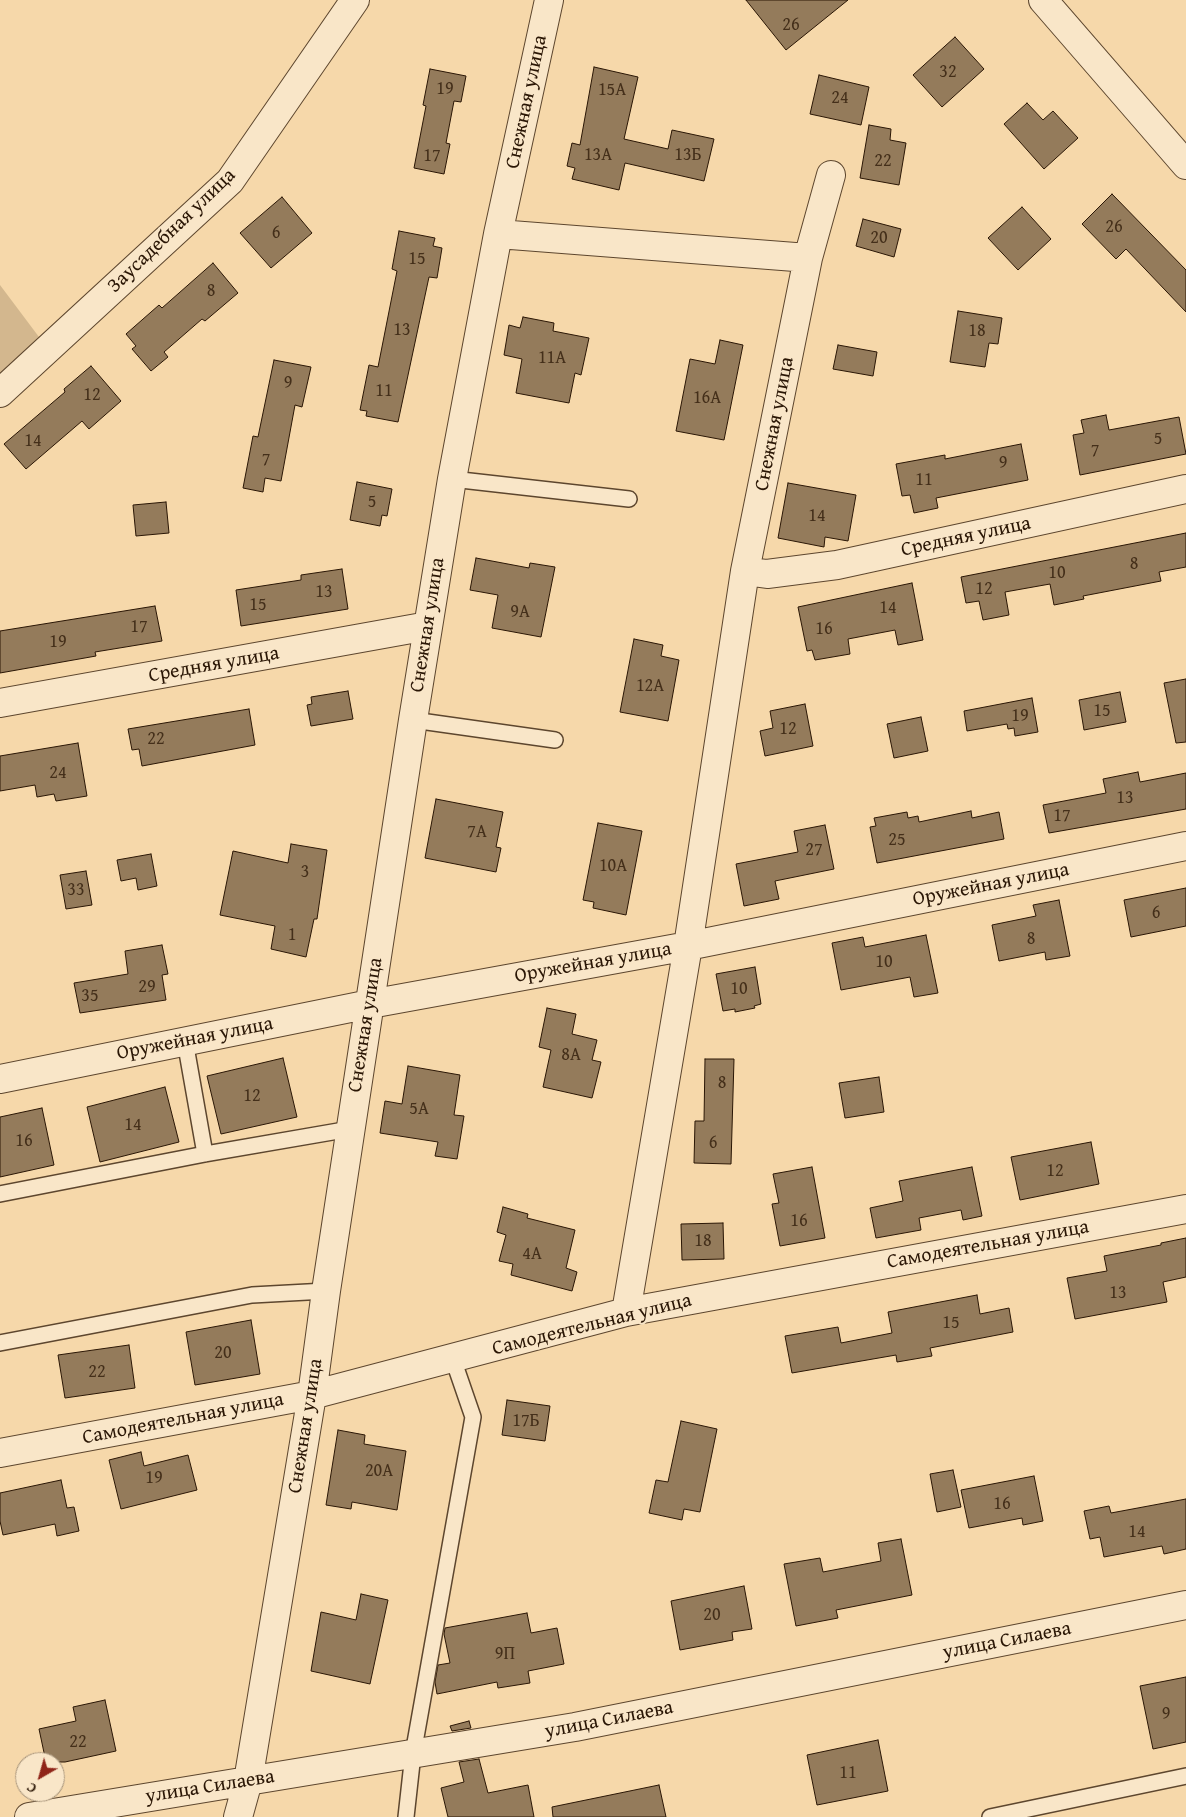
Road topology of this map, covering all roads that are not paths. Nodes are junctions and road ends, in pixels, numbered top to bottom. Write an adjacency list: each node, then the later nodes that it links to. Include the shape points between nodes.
1 (354, 0): 8 (street, Заусадебная улица, via 230,181)
2 (548, 0): 6 (street, Снежная улица)
3 (1043, 0): 4 (street)
4 (1186, 165)
5 (831, 175): 7 (street, Снежная улица)
6 (498, 234): 7 (street); 9 (street, Снежная улица)
7 (808, 258): 12 (street, Снежная улица)
8 (0, 393)
9 (452, 478): 11 (lane); 13 (street, Снежная улица)
10 (1186, 489): 12 (street, Средняя улица, via 837,565 767,574)
11 (629, 499)
12 (745, 571): 18 (street, Снежная улица)
13 (428, 626): 14 (street, Средняя улица); 15 (street, Снежная улица)
14 (0, 703)
15 (413, 720): 16 (lane); 19 (street, Снежная улица)
16 (555, 740)
17 (1186, 846): 18 (street, Оружейная улица)
18 (688, 946): 19 (street, Оружейная улица); 27 (street, Снежная улица)
19 (370, 1004): 20 (street, Оружейная улица); 22 (street, Снежная улица)
20 (184, 1041): 21 (street, Оружейная улица); 23 (lane)
21 (0, 1079)
22 (350, 1130): 23 (lane); 26 (street, Снежная улица)
23 (205, 1154): 24 (lane)
24 (0, 1194)
25 (1186, 1209): 27 (street, Самодеятельная улица)
26 (326, 1291): 28 (lane, via 252,1295); 30 (street, Снежная улица)
27 (626, 1312): 29 (street, Самодеятельная улица)
28 (0, 1343)
29 (453, 1360): 30 (street, Самодеятельная улица); 33 (lane, via 473,1417)
30 (312, 1395): 31 (street, Самодеятельная улица); 35 (street, Снежная улица)
31 (0, 1453)
32 (1186, 1605): 33 (street, улица Силаева, via 575,1727)
33 (413, 1754): 35 (street, улица Силаева); 38 (lane)
34 (1186, 1776): 39 (lane)
35 (248, 1781): 36 (street, улица Силаева); 37 (street, Снежная улица)
36 (29, 1817)
37 (238, 1817)
38 (406, 1817)
39 (990, 1817)

